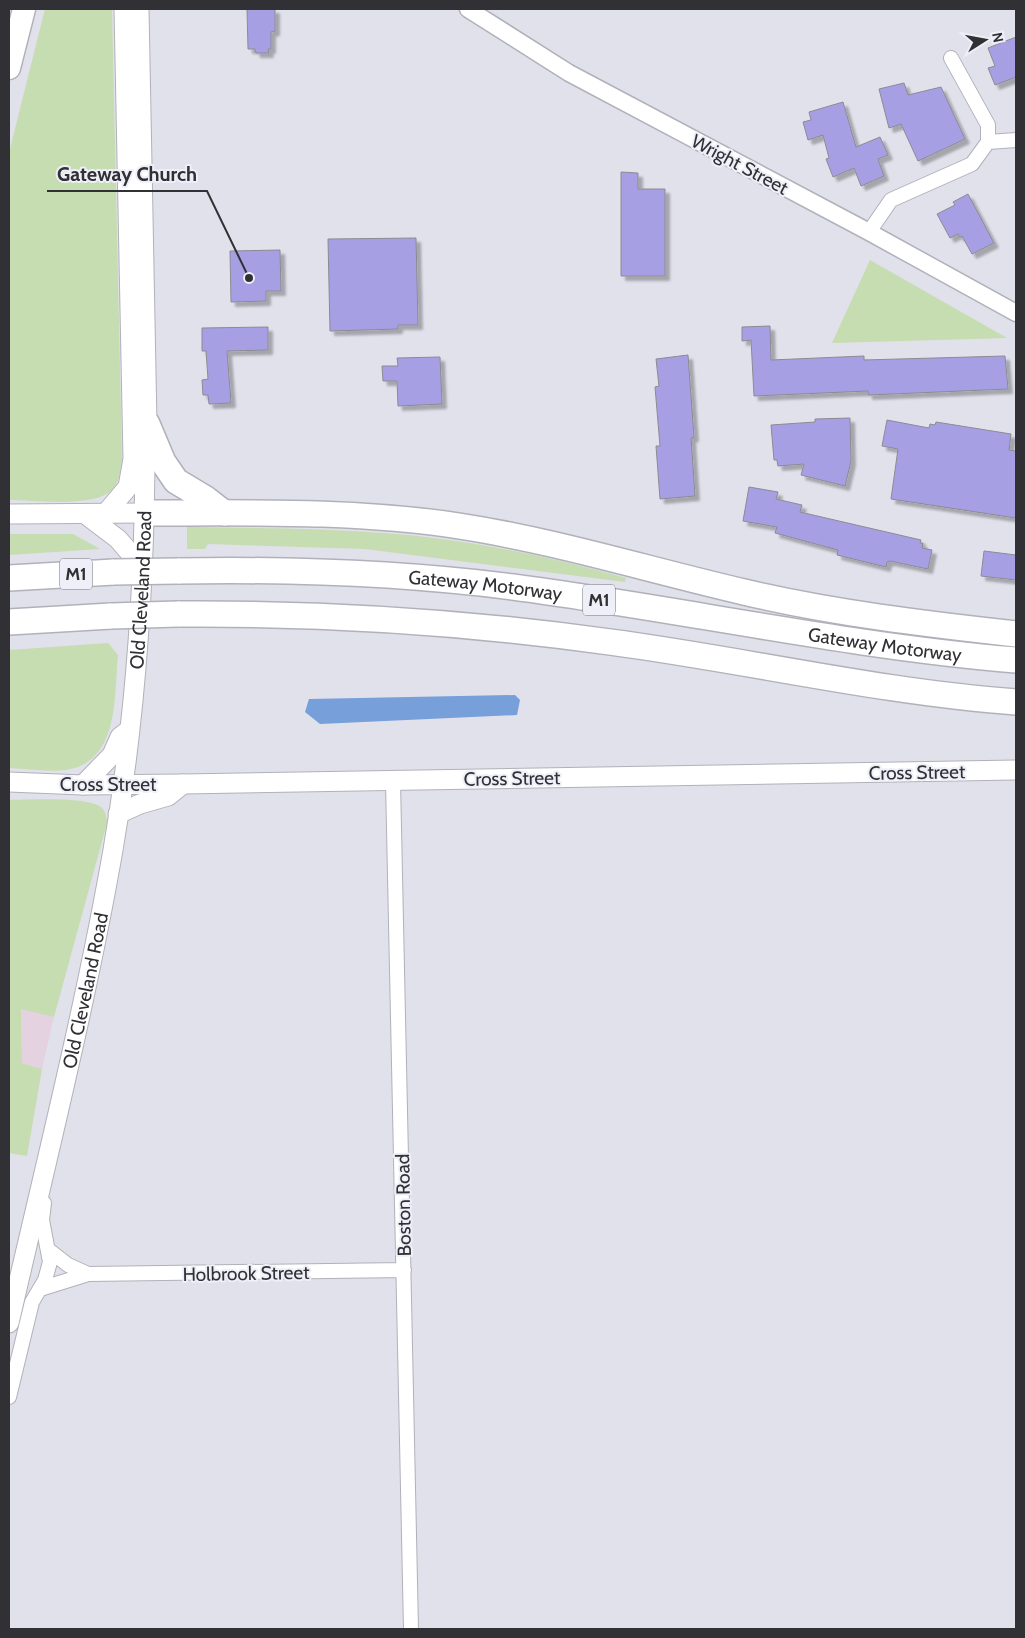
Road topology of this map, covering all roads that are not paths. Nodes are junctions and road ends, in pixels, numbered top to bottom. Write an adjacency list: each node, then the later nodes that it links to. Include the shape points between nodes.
1 (24, 9): 6 (highway)
2 (124, 9): 12 (main road, via 133,459 128,487)
3 (139, 9): 11 (main road, Old Cleveland Road)
4 (468, 9): 9 (street, Wright Street, via 570,73)
5 (951, 58): 8 (street, via 988,126)
6 (9, 68)
7 (1016, 140): 8 (street)
8 (988, 142): 9 (street, via 972,164 891,200)
9 (869, 232): 10 (street, Wright Street)
10 (1016, 313)
11 (147, 424): 13 (main road, Old Cleveland Road); 14 (highway, via 163,462 176,482)
12 (106, 513): 13 (main road); 16 (main road)
13 (144, 513): 14 (highway); 17 (main road, Old Cleveland Road)
14 (224, 513): 20 (highway, via 344,514 458,526 573,549 747,593 859,613)
15 (9, 514): 16 (main road)
16 (86, 514): 17 (main road, via 118,539)
17 (143, 568): 23 (main road, Old Cleveland Road)
18 (9, 578): 21 (highway, Gateway Motorway / M1, bridge, via 114,572 311,572 502,586 900,648)
19 (9, 622): 22 (highway, M1, bridge, via 178,614 330,616 551,634 856,684)
20 (1016, 634)
21 (1016, 660)
22 (1016, 702)
23 (130, 730): 27 (main road, Old Cleveland Road); 29 (main road, via 120,737 112,754)
24 (1016, 770): 25 (main road, Cross Street)
25 (393, 781): 28 (main road, Cross Street); 33 (street, Boston Road)
26 (9, 782): 29 (main road, Cross Street)
27 (122, 784): 28 (main road, Cross Street); 29 (main road, Cross Street); 30 (main road, Old Cleveland Road)
28 (183, 784): 30 (main road, via 168,796)
29 (83, 785)
30 (118, 814): 31 (main road, Old Cleveland Road, via 87,978)
31 (46, 1162): 32 (street, Old Cleveland Road, via 42,1220); 36 (main road, Old Cleveland Road)
32 (50, 1251): 34 (street, Holbrook Street, via 68,1265); 35 (street, Old Cleveland Road, via 48,1270)
33 (404, 1270): 34 (street, Holbrook Street); 38 (street, Boston Road)
34 (88, 1274): 35 (street, Holbrook Street)
35 (40, 1289): 37 (street, Old Cleveland Road, via 32,1302)
36 (9, 1323)
37 (9, 1397)
38 (411, 1629)

